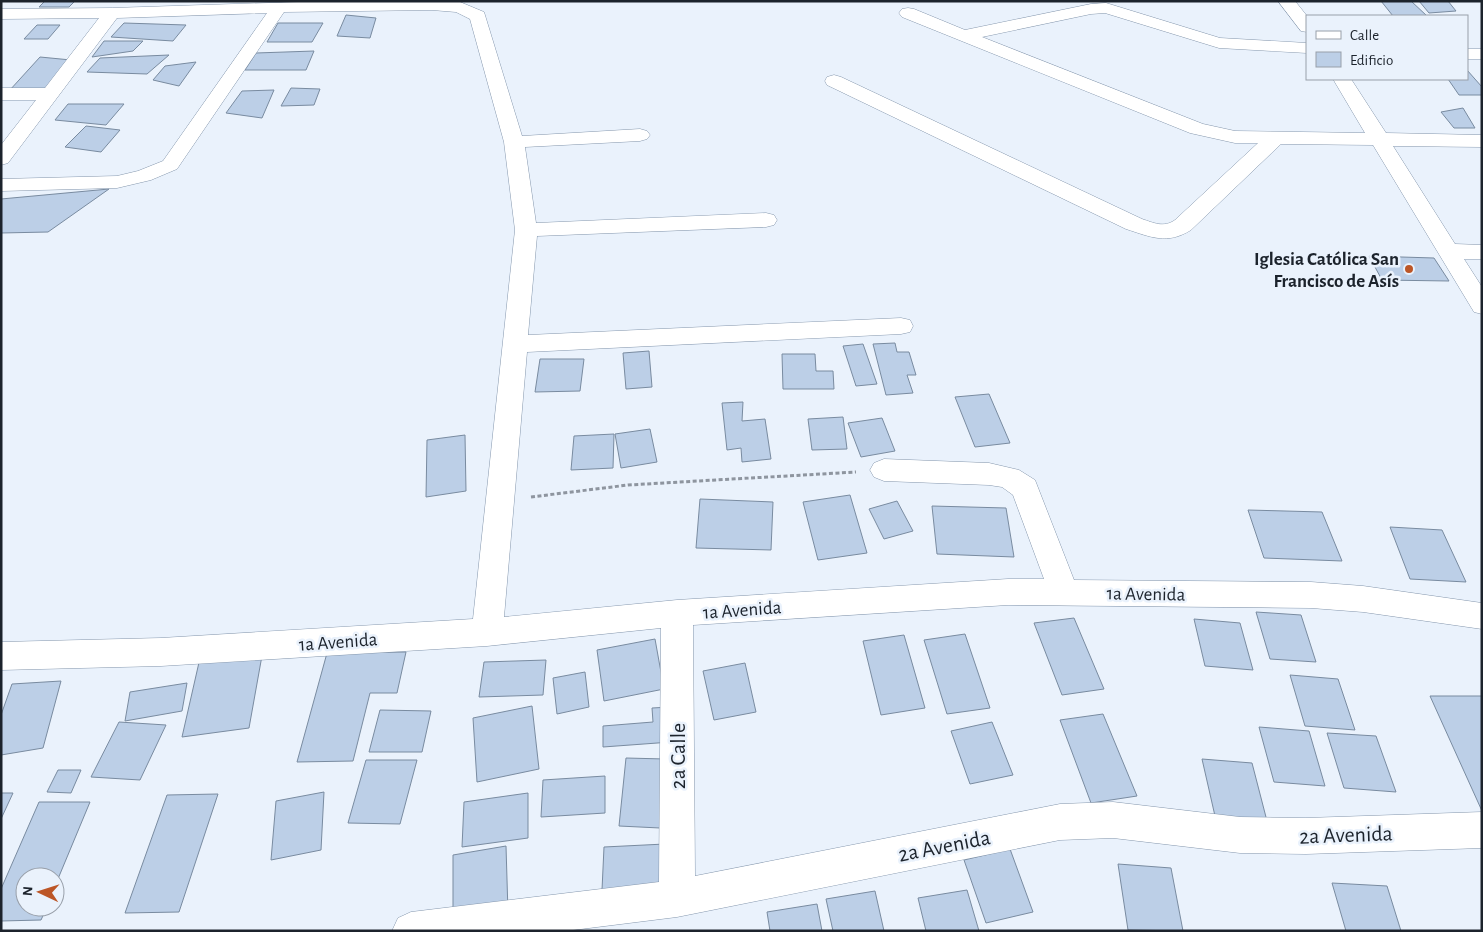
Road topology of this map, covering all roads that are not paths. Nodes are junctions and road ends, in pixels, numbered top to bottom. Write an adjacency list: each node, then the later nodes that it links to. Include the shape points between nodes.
1 (1286, 1): 8 (street)
2 (236, 4): 4 (street); 5 (street)
3 (84, 7): 5 (street); 7 (street)
4 (279, 7): 21 (street, via 432,5 460,7 478,16); 23 (street, via 170,165 144,176 117,182)
5 (112, 13): 16 (street)
6 (908, 13): 9 (street)
7 (1, 14)
8 (1306, 26)
9 (964, 35): 10 (street, via 1106,8 1219,43); 18 (street, via 1197,129 1235,136)
10 (1306, 48)
11 (1468, 54): 12 (street)
12 (1482, 54)
13 (1343, 80): 19 (street)
14 (834, 81): 18 (street, via 1134,224 1155,230 1172,232 1184,225)
15 (1, 94): 16 (street)
16 (52, 94): 22 (street)
17 (640, 135): 21 (street)
18 (1275, 138): 19 (street)
19 (1378, 138): 20 (street); 26 (street)
20 (1482, 141)
21 (514, 142): 25 (street)
22 (1, 159)
23 (1, 185)
24 (766, 220): 25 (street)
25 (526, 230): 30 (street)
26 (1450, 251): 27 (street); 28 (street)
27 (1482, 252)
28 (1482, 306)
29 (902, 326): 30 (street)
30 (516, 344): 35 (street)
31 (884, 470): 32 (street, via 989,474 1009,478 1025,488)
32 (1063, 591): 33 (street, 1a Avenida); 34 (street, 1a Avenida, via 1311,595)
33 (677, 613): 35 (street, 1a Avenida); 38 (street, 2a Calle)
34 (1482, 616)
35 (487, 632): 36 (street, 1a Avenida, via 162,652)
36 (1, 656)
37 (1482, 830): 38 (street, 2a Avenida, via 1240,835 1113,820 1060,822)
38 (677, 898): 39 (street, 2a Avenida)
39 (411, 931)

